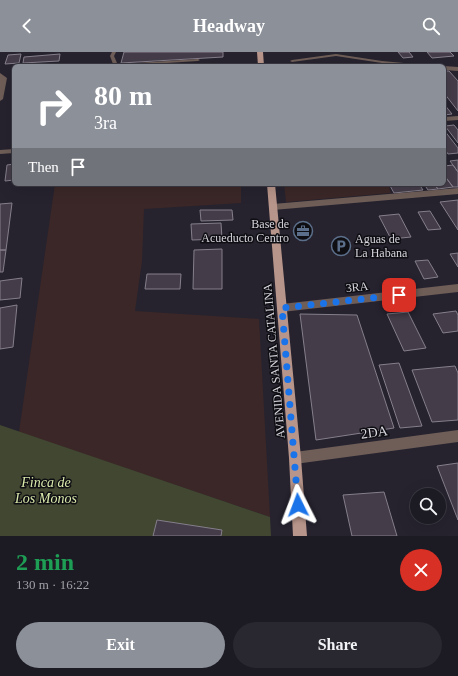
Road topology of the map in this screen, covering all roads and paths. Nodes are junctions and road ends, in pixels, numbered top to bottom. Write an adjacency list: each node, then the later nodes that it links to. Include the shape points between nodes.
1 (114, 52): 5 (lane, via 112,56)
2 (260, 52): 7 (main road)
3 (198, 60): 6 (lane)
4 (292, 61): 8 (lane, via 336,55)
5 (115, 64)
6 (137, 64)
7 (261, 64)
8 (404, 64)
9 (446, 68): 10 (lane)
10 (458, 69)
11 (0, 75): 12 (street, via 4,78)
12 (0, 99)
13 (458, 118): 14 (street)
14 (446, 119)
15 (12, 151): 16 (street)
16 (0, 152)
17 (271, 186): 19 (main road, AVENIDA SANTA CATALINA)
18 (458, 191): 19 (street)
19 (273, 207): 21 (main road, AVENIDA SANTA CATALINA)
20 (458, 288): 21 (street, 3RA)
21 (282, 308): 23 (main road, AVENIDA SANTA CATALINA)
22 (458, 436): 23 (street, 2DA)
23 (295, 458): 24 (main road, AVENIDA SANTA CATALINA)
24 (300, 536)

